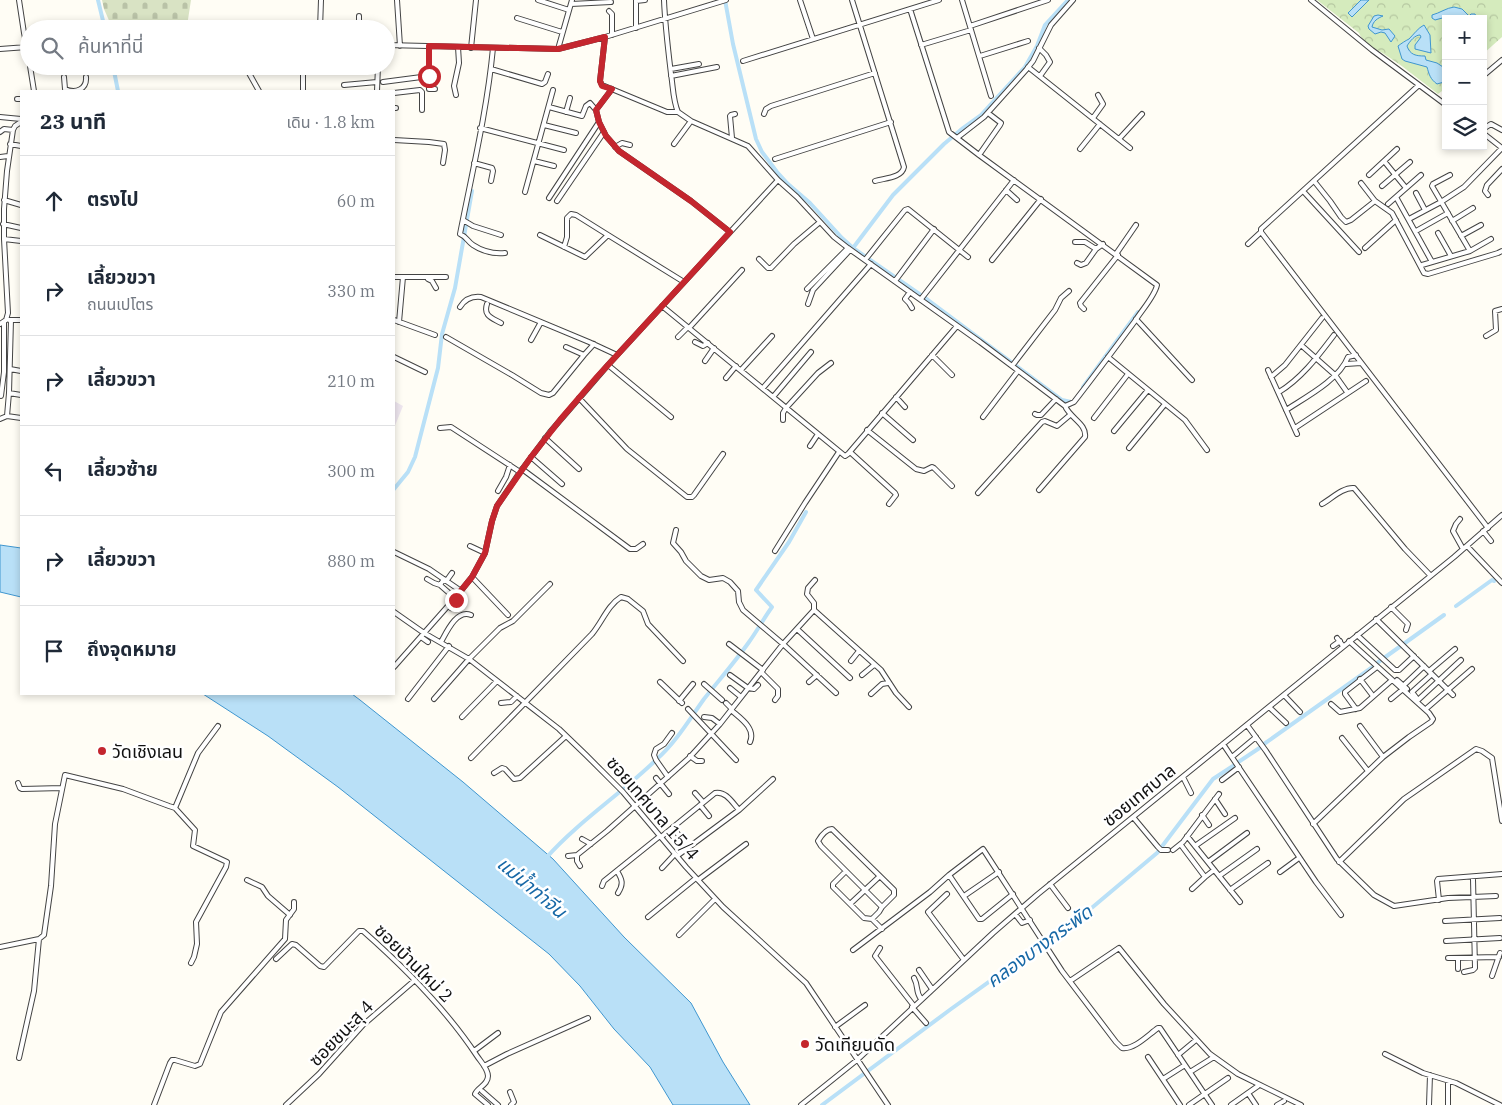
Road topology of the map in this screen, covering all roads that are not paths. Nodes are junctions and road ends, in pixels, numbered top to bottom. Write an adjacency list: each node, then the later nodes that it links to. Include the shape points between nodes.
1 (19, 0): 25 (street)
2 (321, 0): 26 (street)
3 (397, 0): 38 (street)
4 (476, 0): 42 (street)
5 (538, 0): 20 (street)
6 (636, 0): 7 (street); 29 (street)
7 (645, 0)
8 (664, 0): 24 (street)
9 (726, 0): 24 (street)
10 (800, 0): 34 (street)
11 (852, 0): 28 (street)
12 (939, 0): 19 (street)
13 (962, 0): 30 (street)
14 (1048, 0): 30 (street)
15 (1073, 0): 44 (street, via 1051,26)
16 (1311, 0): 70 (street)
17 (572, 2): 18 (street); 20 (street)
18 (611, 2)
19 (910, 9): 28 (street); 36 (street)
20 (569, 10): 31 (street)
21 (608, 11): 32 (street, via 612,14)
22 (359, 16): 27 (street)
23 (517, 18): 31 (street)
24 (665, 19): 29 (street); 54 (street)
25 (24, 20)
26 (320, 20)
27 (359, 20)
28 (859, 25): 34 (street); 55 (street)
29 (636, 28): 32 (street)
30 (970, 28): 36 (street); 47 (street)
31 (562, 32): 46 (street)
32 (612, 35): 33 (street)
33 (605, 37): 46 (street); 72 (street, via 600,81 602,86)
34 (813, 39): 48 (street)
35 (1028, 40): 47 (street)
36 (921, 45): 112 (street, via 950,132)
37 (395, 46): 38 (street)
38 (400, 46): 39 (street)
39 (429, 46): 41 (street); 62 (street)
40 (20, 48): 45 (street)
41 (458, 48): 42 (street); 82 (street)
42 (472, 48): 43 (street)
43 (493, 48): 46 (street); 53 (street)
44 (1039, 48): 52 (street); 64 (street, via 1050,62)
45 (0, 49)
46 (558, 49)
47 (980, 56): 83 (street)
48 (743, 60)
49 (1502, 60): 56 (street)
50 (699, 64): 54 (street)
51 (717, 67): 63 (street)
52 (1028, 67): 64 (street); 91 (street)
53 (491, 68): 57 (street, via 542,84); 105 (street)
54 (670, 69): 63 (street)
55 (875, 73): 93 (street, via 771,106); 101 (street)
56 (1487, 73)
57 (548, 74)
58 (31, 75): 73 (street)
59 (250, 75): 76 (street)
60 (303, 75): 77 (street)
61 (377, 75): 67 (street)
62 (429, 76): 68 (street); 71 (street, via 429,89)
63 (671, 76): 90 (street)
64 (1040, 76): 96 (street)
65 (64, 77): 74 (street)
66 (86, 77): 75 (street)
67 (377, 82): 69 (street); 78 (street)
68 (383, 82)
69 (344, 84)
70 (1419, 85): 85 (street); 146 (street)
71 (435, 89)
72 (612, 89): 88 (street); 90 (street, via 667,112)
73 (34, 90)
74 (68, 90)
75 (80, 90)
76 (258, 90)
77 (303, 90)
78 (377, 90)
79 (553, 90): 86 (street)
80 (395, 93): 87 (street, via 420,90)
81 (1098, 94): 96 (street, via 1103,104)
82 (456, 95)
83 (991, 96)
84 (570, 98): 89 (street)
85 (1442, 102)
86 (548, 107): 89 (street); 103 (street)
87 (422, 110)
88 (596, 110): 89 (street, via 590,103 582,116); 100 (street)
89 (566, 112)
90 (678, 112): 99 (street)
91 (988, 113): 112 (street); 127 (street, via 1001,124)
92 (735, 114): 113 (street, via 730,116)
93 (764, 114)
94 (1142, 114): 114 (street)
95 (0, 118): 97 (street)
96 (1093, 118): 102 (street)
97 (20, 120)
98 (20, 121): 106 (street)
99 (691, 121): 113 (street); 118 (street)
100 (599, 122): 109 (street); 156 (street)
101 (891, 122): 130 (street); 145 (street, via 904,169 900,174)
102 (1100, 124): 114 (street); 124 (street)
103 (544, 125): 110 (street); 116 (street)
104 (1487, 126): 107 (street, via 1491,124)
105 (480, 128): 116 (street); 133 (street)
106 (13, 130): 108 (street); 117 (street)
107 (1502, 130)
108 (0, 132)
109 (604, 132): 121 (street); 160 (street)
110 (576, 133)
111 (1487, 136): 123 (street)
112 (956, 137): 127 (street)
113 (732, 138): 143 (street, via 748,146)
114 (1119, 139): 122 (street)
115 (395, 140): 135 (street, via 444,144)
116 (539, 143): 126 (street); 131 (street)
117 (10, 144): 120 (street); 128 (street)
118 (674, 144)
119 (630, 145): 121 (street, via 622,143)
120 (20, 146)
121 (615, 147): 179 (street)
122 (1130, 148)
123 (1502, 148): 162 (street, via 1464,187)
124 (1080, 149)
125 (1397, 149): 132 (street)
126 (564, 150)
127 (979, 154): 144 (street)
128 (8, 156): 129 (street); 158 (street)
129 (0, 157)
130 (775, 159)
131 (534, 161): 136 (street); 152 (street)
132 (1384, 161): 138 (street); 139 (street)
133 (474, 162): 142 (street, via 492,168); 169 (street)
134 (1410, 162): 139 (street)
135 (443, 163)
136 (554, 166)
137 (1502, 169): 154 (street, via 1486,187)
138 (1369, 174)
139 (1395, 175): 148 (street); 149 (street)
140 (1421, 175): 149 (street)
141 (1450, 175): 162 (street, via 1432,185)
142 (491, 180)
143 (778, 180): 172 (street); 179 (street)
144 (1014, 180): 150 (street); 157 (street)
145 (875, 181)
146 (1314, 181): 151 (street); 161 (street, via 1346,222)
147 (1361, 184): 161 (street)
148 (1382, 186)
149 (1406, 188): 155 (street)
150 (1006, 190): 159 (street); 196 (street)
151 (1303, 191): 180 (street); 198 (street)
152 (525, 192)
153 (1416, 193): 166 (street)
154 (1488, 195)
155 (1396, 197): 163 (street); 168 (street)
156 (549, 198)
157 (1041, 199): 190 (street); 207 (street)
158 (4, 200): 164 (street); 173 (street)
159 (1017, 200)
160 (557, 201)
161 (1374, 201): 170 (street, via 1392,213)
162 (1441, 202): 166 (street); 167 (street)
163 (1388, 204)
164 (20, 205)
165 (1473, 208): 171 (street)
166 (1425, 210): 168 (street)
167 (1448, 214): 171 (street); 178 (street)
168 (1409, 219): 178 (street)
169 (464, 220): 182 (street); 200 (street, via 460,234 474,245 493,253)
170 (1396, 220): 193 (street); 199 (street, via 1424,273)
171 (1452, 221): 185 (street)
172 (820, 222): 194 (street); 204 (street, via 771,268)
173 (3, 224): 176 (street); 186 (street)
174 (1136, 225): 201 (street)
175 (1481, 225): 185 (street)
176 (20, 228)
177 (934, 229): 196 (street); 205 (street, via 906,210); 217 (street)
178 (1416, 231): 208 (street)
179 (730, 232): 218 (street)
180 (1261, 232): 191 (street); 257 (street)
181 (1438, 233): 202 (street)
182 (501, 235)
183 (608, 235): 192 (street, via 587,256); 192 (street, via 571,214 567,218); 218 (street)
184 (540, 236): 192 (street)
185 (1462, 236): 197 (street)
186 (4, 239): 188 (street); 235 (street, via 8,314)
187 (1491, 239): 197 (street)
188 (20, 241)
189 (1075, 242): 195 (street, via 1085,242)
190 (1103, 244): 195 (street); 201 (street)
191 (1248, 244)
192 (564, 247)
193 (1365, 248)
194 (849, 249): 205 (street); 220 (street); 225 (street, via 810,294)
195 (1096, 249): 209 (street, via 1085,264)
196 (959, 250): 203 (street); 223 (street)
197 (1470, 251): 202 (street)
198 (1359, 252)
199 (1500, 252): 206 (street)
200 (505, 253)
201 (1117, 254): 229 (street, via 1080,303); 232 (street, via 1157,285)
202 (1451, 256): 208 (street)
203 (968, 257)
204 (759, 259)
205 (866, 259): 210 (street)
206 (1502, 259)
207 (992, 260)
208 (1432, 262): 211 (street)
209 (1077, 263)
210 (871, 264): 217 (street); 282 (street)
211 (1422, 265)
212 (742, 270): 240 (street)
213 (395, 277): 214 (street)
214 (403, 278): 215 (street); 236 (street)
215 (426, 278): 216 (street); 219 (street)
216 (446, 278)
217 (895, 280): 222 (street)
218 (684, 282): 226 (street)
219 (436, 288)
220 (807, 289)
221 (1069, 291): 265 (street)
222 (910, 292): 223 (street); 228 (street, via 905,299)
223 (921, 299): 239 (street)
224 (488, 302): 227 (street, via 481,297 472,298); 237 (street); 238 (street, via 487,314)
225 (808, 304)
226 (662, 306): 240 (street); 258 (street)
227 (460, 307)
228 (912, 308)
229 (1084, 309)
230 (1502, 309): 244 (street, via 1495,311 1496,330)
231 (1322, 318): 251 (street)
232 (1136, 319): 260 (street); 280 (street)
233 (20, 320): 235 (street)
234 (395, 320): 236 (street)
235 (5, 322): 269 (street); 288 (street)
236 (399, 322): 241 (street)
237 (541, 322): 247 (street); 250 (street)
238 (501, 323)
239 (957, 326): 256 (street); 265 (street)
240 (689, 327): 246 (street); 249 (street)
241 (435, 335)
242 (1334, 335): 261 (street)
243 (772, 336): 270 (street)
244 (1486, 336)
245 (446, 337): 255 (street, via 546,395 553,393)
246 (678, 337)
247 (531, 340)
248 (695, 342): 249 (street, via 702,346)
249 (708, 343): 253 (street)
250 (594, 344): 255 (street); 258 (street)
251 (1301, 345): 261 (street); 278 (street)
252 (566, 347): 255 (street)
253 (714, 348): 262 (street); 268 (street)
254 (811, 352): 289 (street)
255 (584, 355)
256 (932, 355): 276 (street); 290 (street)
257 (1356, 355): 264 (street); 266 (street, via 1348,358)
258 (617, 356): 267 (street)
259 (395, 357): 274 (street)
260 (1108, 357): 275 (street); 294 (street, via 1074,402)
261 (1316, 359): 277 (street); 284 (street, via 1291,385)
262 (705, 361)
263 (831, 363): 296 (street)
264 (1361, 363): 266 (street); 335 (street)
265 (1013, 364): 273 (street)
266 (1346, 364): 277 (street)
267 (608, 365): 291 (street); 302 (street)
268 (736, 366): 270 (street); 279 (street)
269 (10, 369): 272 (street); 286 (street)
270 (741, 370): 282 (street)
271 (1268, 370): 278 (street)
272 (20, 371)
273 (1018, 371): 292 (street); 303 (street)
274 (425, 372)
275 (1128, 374): 283 (street); 305 (street)
276 (952, 375)
277 (1335, 376): 285 (street); 297 (street)
278 (1272, 377): 284 (street)
279 (726, 378)
280 (1192, 380)
281 (1366, 380): 285 (street)
282 (763, 388): 289 (street)
283 (1148, 390): 293 (street); 311 (street)
284 (1279, 392): 297 (street)
285 (1347, 392): 309 (street)
286 (9, 393): 287 (street); 301 (street)
287 (20, 395)
288 (1, 396)
289 (773, 397): 296 (street)
290 (896, 397): 295 (street); 298 (street)
291 (579, 398): 314 (street); 320 (street, via 627,449 687,497 692,497)
292 (1056, 399): 294 (street); 299 (street, via 1041,415)
293 (1165, 404): 317 (street); 318 (street, via 1185,420)
294 (1065, 406): 300 (street)
295 (905, 407)
296 (786, 408): 307 (street); 312 (street)
297 (1286, 410): 309 (street)
298 (882, 413): 310 (street); 315 (street)
299 (1034, 414)
300 (1070, 415): 328 (street, via 1084,428 1085,437); 330 (street, via 1057,426 1042,422)
301 (7, 416): 304 (street); 306 (street)
302 (670, 417)
303 (984, 417)
304 (20, 418)
305 (1094, 418)
306 (0, 419)
307 (783, 420)
308 (440, 428): 323 (street, via 451,427)
309 (1295, 428): 313 (street)
310 (867, 430): 319 (street); 327 (street, via 916,469 924,471 932,467)
311 (1114, 431)
312 (818, 434): 316 (street); 321 (street)
313 (1298, 434)
314 (545, 438): 322 (street); 325 (street)
315 (913, 440)
316 (810, 446)
317 (1129, 448)
318 (1207, 450)
319 (850, 452): 321 (street); 331 (street, via 895,492)
320 (723, 454)
321 (842, 454): 343 (street, via 805,502)
322 (531, 457): 324 (street); 326 (street)
323 (510, 465): 324 (street); 329 (street)
324 (521, 470): 339 (street, via 630,549); 345 (street, via 494,513)
325 (579, 470)
326 (562, 484)
327 (952, 486)
328 (1039, 490)
329 (498, 491)
330 (978, 493)
331 (889, 504)
332 (1322, 504): 347 (street, via 1346,489 1354,488)
333 (1502, 515): 335 (street, ซอยเทศบาล)
334 (1460, 519): 342 (street, via 1453,531)
335 (1488, 528): 337 (street, ซอยเทศบาล)
336 (676, 530): 373 (street, via 673,543 686,561 705,579 723,578 730,582 738,591 742,608)
337 (1483, 531): 338 (street); 341 (street, ซอยเทศบาล)
338 (1491, 541)
339 (643, 544)
340 (470, 546): 345 (street)
341 (1467, 546): 342 (street, ซอยเทศบาล); 352 (street)
342 (1462, 549): 347 (street, ซอยเทศบาล)
343 (775, 551)
344 (395, 553): 350 (street)
345 (485, 553): 348 (street)
346 (452, 573): 350 (street)
347 (1430, 576): 358 (street, ซอยเทศบาล)
348 (472, 577): 355 (street); 363 (street)
349 (427, 579): 354 (street)
350 (446, 579): 354 (street); 355 (street)
351 (815, 580): 360 (street, via 806,594 814,604)
352 (1502, 583)
353 (550, 584): 380 (street)
354 (440, 585): 356 (street)
355 (461, 590): 357 (street)
356 (448, 592)
357 (455, 598): 359 (street); 367 (street)
358 (1391, 607): 364 (street, ซอยเทศบาล); 366 (street, via 1408,624)
359 (451, 608)
360 (814, 610): 365 (street); 378 (street)
361 (395, 613): 367 (street, ซอยเทศบาล 15/4)
362 (471, 615): 371 (street, via 462,614)
363 (508, 615)
364 (1376, 619): 368 (street, ซอยเทศบาล); 379 (street)
365 (797, 629): 373 (street); 394 (street)
366 (1406, 630)
367 (423, 635): 370 (street); 371 (street, ซอยเทศบาล 15/4); 385 (street)
368 (1356, 635): 369 (street, ซอยเทศบาล); 379 (street, via 1397,671)
369 (1349, 641): 376 (street, ซอยเทศบาล); 387 (street)
370 (428, 642)
371 (441, 642): 374 (street, ซอยเทศบาล 15/4)
372 (729, 644): 389 (street)
373 (783, 644): 389 (street); 392 (street)
374 (448, 646): 380 (street, ซอยเทศบาล 15/4); 416 (street)
375 (1333, 646): 376 (street, via 1339,640)
376 (1343, 646): 411 (street, ซอยเทศบาล)
377 (1454, 649): 390 (street)
378 (858, 651): 383 (street); 384 (street)
379 (1414, 656): 386 (street)
380 (469, 659): 398 (street, ซอยเทศบาล 15/4); 417 (street)
381 (1461, 660): 397 (street)
382 (683, 661): 422 (street, via 648,624 643,611 621,597 592,634)
383 (851, 662)
384 (874, 665): 393 (street); 401 (street)
385 (395, 666)
386 (1424, 666): 390 (street); 407 (street)
387 (1377, 667): 395 (street); 396 (street)
388 (1472, 669): 408 (street)
389 (762, 671): 406 (street); 420 (street, via 778,689)
390 (1430, 672): 397 (street); 421 (street, via 1412,692)
391 (730, 675): 406 (street)
392 (817, 675): 400 (street); 409 (street)
393 (862, 675)
394 (850, 678)
395 (1360, 679): 414 (street); 430 (street, via 1345,692)
396 (1394, 680): 407 (street); 414 (street)
397 (1439, 680): 408 (street); 421 (street)
398 (497, 681): 413 (street, ซอยเทศบาล 15/4); 434 (street)
399 (660, 682): 402 (street, via 680,702)
400 (810, 682)
401 (888, 683): 410 (street); 426 (street)
402 (693, 684)
403 (704, 684): 419 (street)
404 (758, 685): 406 (street, via 754,689)
405 (730, 688): 415 (street)
406 (748, 688): 415 (street)
407 (1404, 688): 418 (street); 450 (street, via 1433,719)
408 (1448, 689): 412 (street); 428 (street)
409 (836, 693)
410 (871, 694)
411 (1284, 695): 427 (street, ซอยเทศบาล); 432 (street)
412 (1453, 695)
413 (517, 696): 422 (street, ซอยเทศบาล 15/4); 423 (street, via 511,702)
414 (1373, 696): 430 (street)
415 (741, 697): 429 (street)
416 (408, 699)
417 (434, 699)
418 (1391, 699)
419 (722, 700)
420 (775, 700)
421 (1418, 700): 428 (street)
422 (524, 702): 443 (street, ซอยเทศบาล 15/4); 451 (street)
423 (501, 703)
424 (726, 703): 429 (street)
425 (1331, 704): 430 (street, via 1340,712)
426 (909, 707)
427 (1269, 707): 436 (street); 438 (street, ซอยเทศบาล)
428 (1427, 708): 433 (street)
429 (731, 709): 437 (street); 446 (street, via 748,727 752,735)
430 (1356, 709)
431 (691, 712): 442 (street)
432 (1300, 712)
433 (1434, 714)
434 (462, 717)
435 (704, 717): 437 (street)
436 (1286, 723)
437 (720, 724): 442 (street)
438 (1247, 725): 444 (street); 447 (street, ซอยเทศบาล)
439 (218, 726): 472 (street, via 200,750)
440 (1360, 726): 450 (street)
441 (672, 733): 457 (street, via 654,755)
442 (712, 734): 448 (street); 452 (street)
443 (566, 736): 456 (street, via 520,778 514,779 502,768); 471 (street, ซอยเทศบาล 15/4)
444 (1256, 737): 449 (street); 480 (street)
445 (1342, 738): 455 (street)
446 (750, 742)
447 (1223, 744): 449 (street); 458 (street, ซอยเทศบาล)
448 (690, 756): 453 (street); 457 (street)
449 (1232, 757): 454 (street)
450 (1383, 757): 455 (street)
451 (471, 758)
452 (736, 760)
453 (702, 761)
454 (1239, 768): 461 (street); 496 (street)
455 (1368, 771): 480 (street)
456 (494, 774)
457 (668, 777): 463 (street)
458 (1183, 777): 466 (street); 477 (street, ซอยเทศบาล)
459 (656, 778): 463 (street)
460 (773, 779): 473 (street)
461 (1222, 780)
462 (18, 783): 464 (street, via 22,789)
463 (660, 784): 467 (street); 471 (street)
464 (62, 788): 472 (street, via 65,775 123,789); 546 (street, via 55,824 45,932)
465 (696, 793): 470 (street)
466 (1192, 793)
467 (669, 794)
468 (1219, 794): 469 (street)
469 (1215, 799): 474 (street); 475 (street)
470 (701, 804): 473 (street, via 720,792); 476 (street); 482 (street)
471 (635, 806): 485 (street, ซอยเทศบาล 15/4); 488 (street)
472 (175, 808): 558 (street, via 195,830 193,846 227,863 196,922 197,944)
473 (739, 810): 494 (street)
474 (1224, 814)
475 (1202, 815): 481 (street); 484 (street)
476 (709, 816)
477 (1134, 818): 490 (street, via 1159,849 1171,850); 515 (street, ซอยเทศบาล)
478 (1236, 818): 491 (street)
479 (1502, 821): 498 (street, via 1492,758 1476,749 1404,799)
480 (1313, 824): 498 (street)
481 (1209, 826)
482 (673, 827): 485 (street); 486 (street)
483 (1248, 833): 497 (street)
484 (1187, 836): 490 (street); 491 (street)
485 (660, 837): 494 (street, ซอยเทศบาล 15/4); 503 (street)
486 (680, 837)
487 (582, 839): 488 (street)
488 (591, 844): 493 (street)
489 (746, 844): 512 (street)
490 (1181, 845): 511 (street)
491 (1195, 846): 497 (street)
492 (1257, 849): 510 (street)
493 (577, 855): 495 (street); 500 (street)
494 (676, 855): 501 (street); 512 (street, ซอยเทศบาล 15/4)
495 (568, 856)
496 (1299, 858): 506 (street); 536 (street)
497 (1208, 862): 502 (street)
498 (1339, 862): 527 (street, via 1374,895 1394,906)
499 (1268, 863): 519 (street)
500 (580, 866)
501 (662, 868)
502 (1214, 870): 510 (street); 511 (street)
503 (617, 871): 516 (street); 520 (street, via 622,880)
504 (846, 871): 509 (street, via 818,841 827,830 832,829); 518 (street); 530 (street, via 833,886)
505 (999, 872): 508 (street, via 983,848); 522 (street); 523 (street)
506 (1280, 872)
507 (1502, 874): 527 (street, via 1438,880)
508 (949, 875): 523 (street); 543 (street)
509 (880, 876): 518 (street); 531 (street, via 894,892)
510 (1219, 876): 519 (street)
511 (1205, 877): 517 (street)
512 (697, 879): 526 (street, ซอยเทศบาล 15/4); 537 (street)
513 (1472, 879): 524 (street)
514 (247, 880): 535 (street, via 262,887)
515 (1050, 884): 532 (street, ซอยเทศบาล); 533 (street)
516 (602, 886)
517 (1192, 889)
518 (866, 890): 530 (street); 531 (street)
519 (1230, 890): 529 (street)
520 (618, 893)
521 (947, 894): 557 (street, via 928,912)
522 (1013, 894): 523 (street, via 981,919); 532 (street)
523 (964, 896)
524 (1473, 896): 525 (street); 527 (street); 541 (street)
525 (1496, 896)
526 (715, 899): 544 (street); 572 (street, ซอยเทศบาล 15/4, via 801,978)
527 (1439, 900)
528 (294, 902): 535 (street)
529 (1240, 902)
530 (850, 904): 538 (street, via 864,918)
531 (882, 907): 538 (street)
532 (1022, 908): 534 (street, ซอยเทศบาล); 540 (street)
533 (1068, 908)
534 (1015, 914): 540 (street, via 1022,923); 557 (street, ซอยเทศบาล)
535 (290, 915): 595 (street, via 285,939 221,1012 200,1064 195,1066 172,1060)
536 (1342, 915)
537 (648, 917)
538 (872, 918): 543 (street)
539 (1500, 918): 541 (street)
540 (1030, 920): 565 (street)
541 (1474, 920): 542 (street); 547 (street)
542 (1445, 921)
543 (882, 929): 551 (street)
544 (679, 935)
545 (1500, 938): 547 (street)
546 (39, 939): 549 (street); 580 (street, via 33,995)
547 (1474, 940): 548 (street); 552 (street)
548 (1446, 942)
549 (0, 947)
550 (880, 948): 569 (street, via 875,956)
551 (853, 950)
552 (1475, 957): 553 (street); 555 (street); 561 (street, via 1474,969)
553 (1500, 957): 562 (street)
554 (1448, 958): 555 (street)
555 (1458, 958): 559 (street)
556 (276, 959): 564 (street, ซอยบ้านใหม่ 2, via 292,944 324,967 361,930)
557 (964, 960): 566 (street, ซอยเทศบาล)
558 (191, 963)
559 (1458, 969)
560 (919, 970): 566 (street)
561 (1464, 972)
562 (1492, 976)
563 (914, 978): 567 (street)
564 (415, 980): 575 (street, ซอยบ้านใหม่ 2); 596 (street, ซอยชนะสุ 4, via 363,1025 315,1079)
565 (1070, 981): 574 (street, via 1119,948); 577 (street, via 1122,1048 1134,1046 1160,1028)
566 (932, 989): 567 (street, ซอยเทศบาล)
567 (921, 1000): 569 (street, ซอยเทศบาล)
568 (865, 1005): 572 (street)
569 (913, 1007): 571 (street); 581 (street, ซอยเทศบาล)
570 (588, 1018): 583 (street)
571 (926, 1023)
572 (835, 1027): 581 (street, ซอยเทศบาล 15/4)
573 (498, 1033): 575 (street)
574 (1196, 1040): 577 (street); 579 (street)
575 (474, 1051): 583 (street, ซอยบ้านใหม่ 2)
576 (1385, 1054): 585 (street)
577 (1178, 1055): 582 (street)
578 (1148, 1057): 587 (street)
579 (1214, 1057): 584 (street); 608 (street, via 1238,1074)
580 (19, 1058)
581 (857, 1060): 600 (street, ซอยเทศบาล); 601 (street, ซอยเทศบาล 15/4)
582 (1185, 1065): 584 (street); 587 (street)
583 (484, 1066): 597 (street, ซอยบ้านใหม่ 2, via 488,1077 474,1094)
584 (1190, 1072): 593 (street)
585 (1430, 1075): 588 (street); 609 (street)
586 (1228, 1078): 593 (street)
587 (1163, 1079): 602 (street)
588 (1448, 1081): 610 (street); 611 (street)
589 (1258, 1086): 592 (street)
590 (482, 1091): 598 (street)
591 (510, 1092): 599 (street, via 514,1102)
592 (1248, 1093): 605 (street); 606 (street)
593 (1205, 1095): 603 (street); 604 (street)
594 (1284, 1101): 607 (street)
595 (154, 1105)
596 (286, 1105)
597 (488, 1105)
598 (498, 1105)
599 (511, 1105)
600 (801, 1105)
601 (888, 1105)
602 (1180, 1105)
603 (1189, 1105)
604 (1212, 1105)
605 (1231, 1105)
606 (1256, 1105)
607 (1277, 1105)
608 (1301, 1105)
609 (1429, 1105)
610 (1448, 1105)
611 (1500, 1105)

